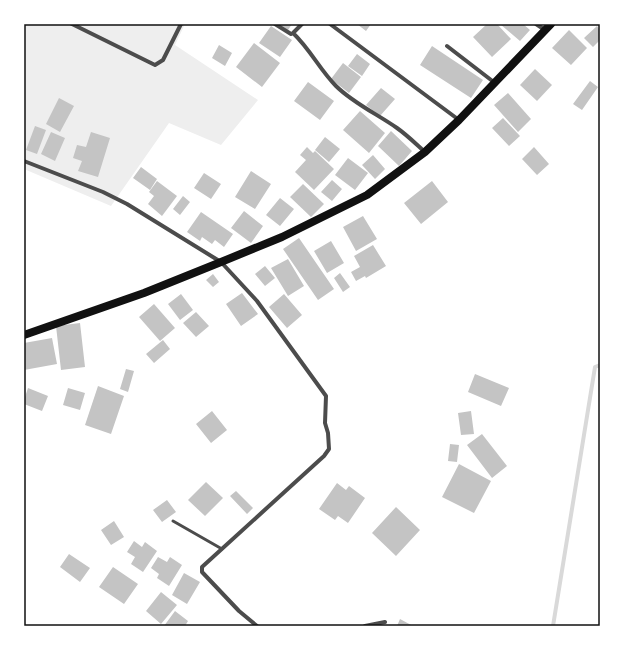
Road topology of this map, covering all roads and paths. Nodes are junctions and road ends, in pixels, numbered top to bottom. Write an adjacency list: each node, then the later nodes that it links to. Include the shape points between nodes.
1 (72, 24): 2 (street, via 155,65 163,60)
2 (181, 24)
3 (275, 24): 9 (street)
4 (302, 24): 9 (street)
5 (330, 24): 12 (street)
6 (536, 24): 8 (street)
7 (551, 24): 8 (main road)
8 (545, 31): 11 (main road)
9 (293, 34): 13 (street, via 304,43 337,87 398,129)
10 (447, 46): 11 (street)
11 (495, 83): 12 (main road)
12 (459, 120): 13 (main road)
13 (425, 152): 15 (main road, via 367,195 282,237)
14 (24, 161): 15 (street, via 121,201)
15 (221, 262): 16 (main road, via 144,293); 18 (street, via 256,301 326,396 325,423 329,446 324,456)
16 (24, 335)
17 (173, 521): 18 (lane)
18 (222, 548): 20 (street, via 201,569 239,611)
19 (385, 622): 21 (street)
20 (257, 626)
21 (365, 626)

